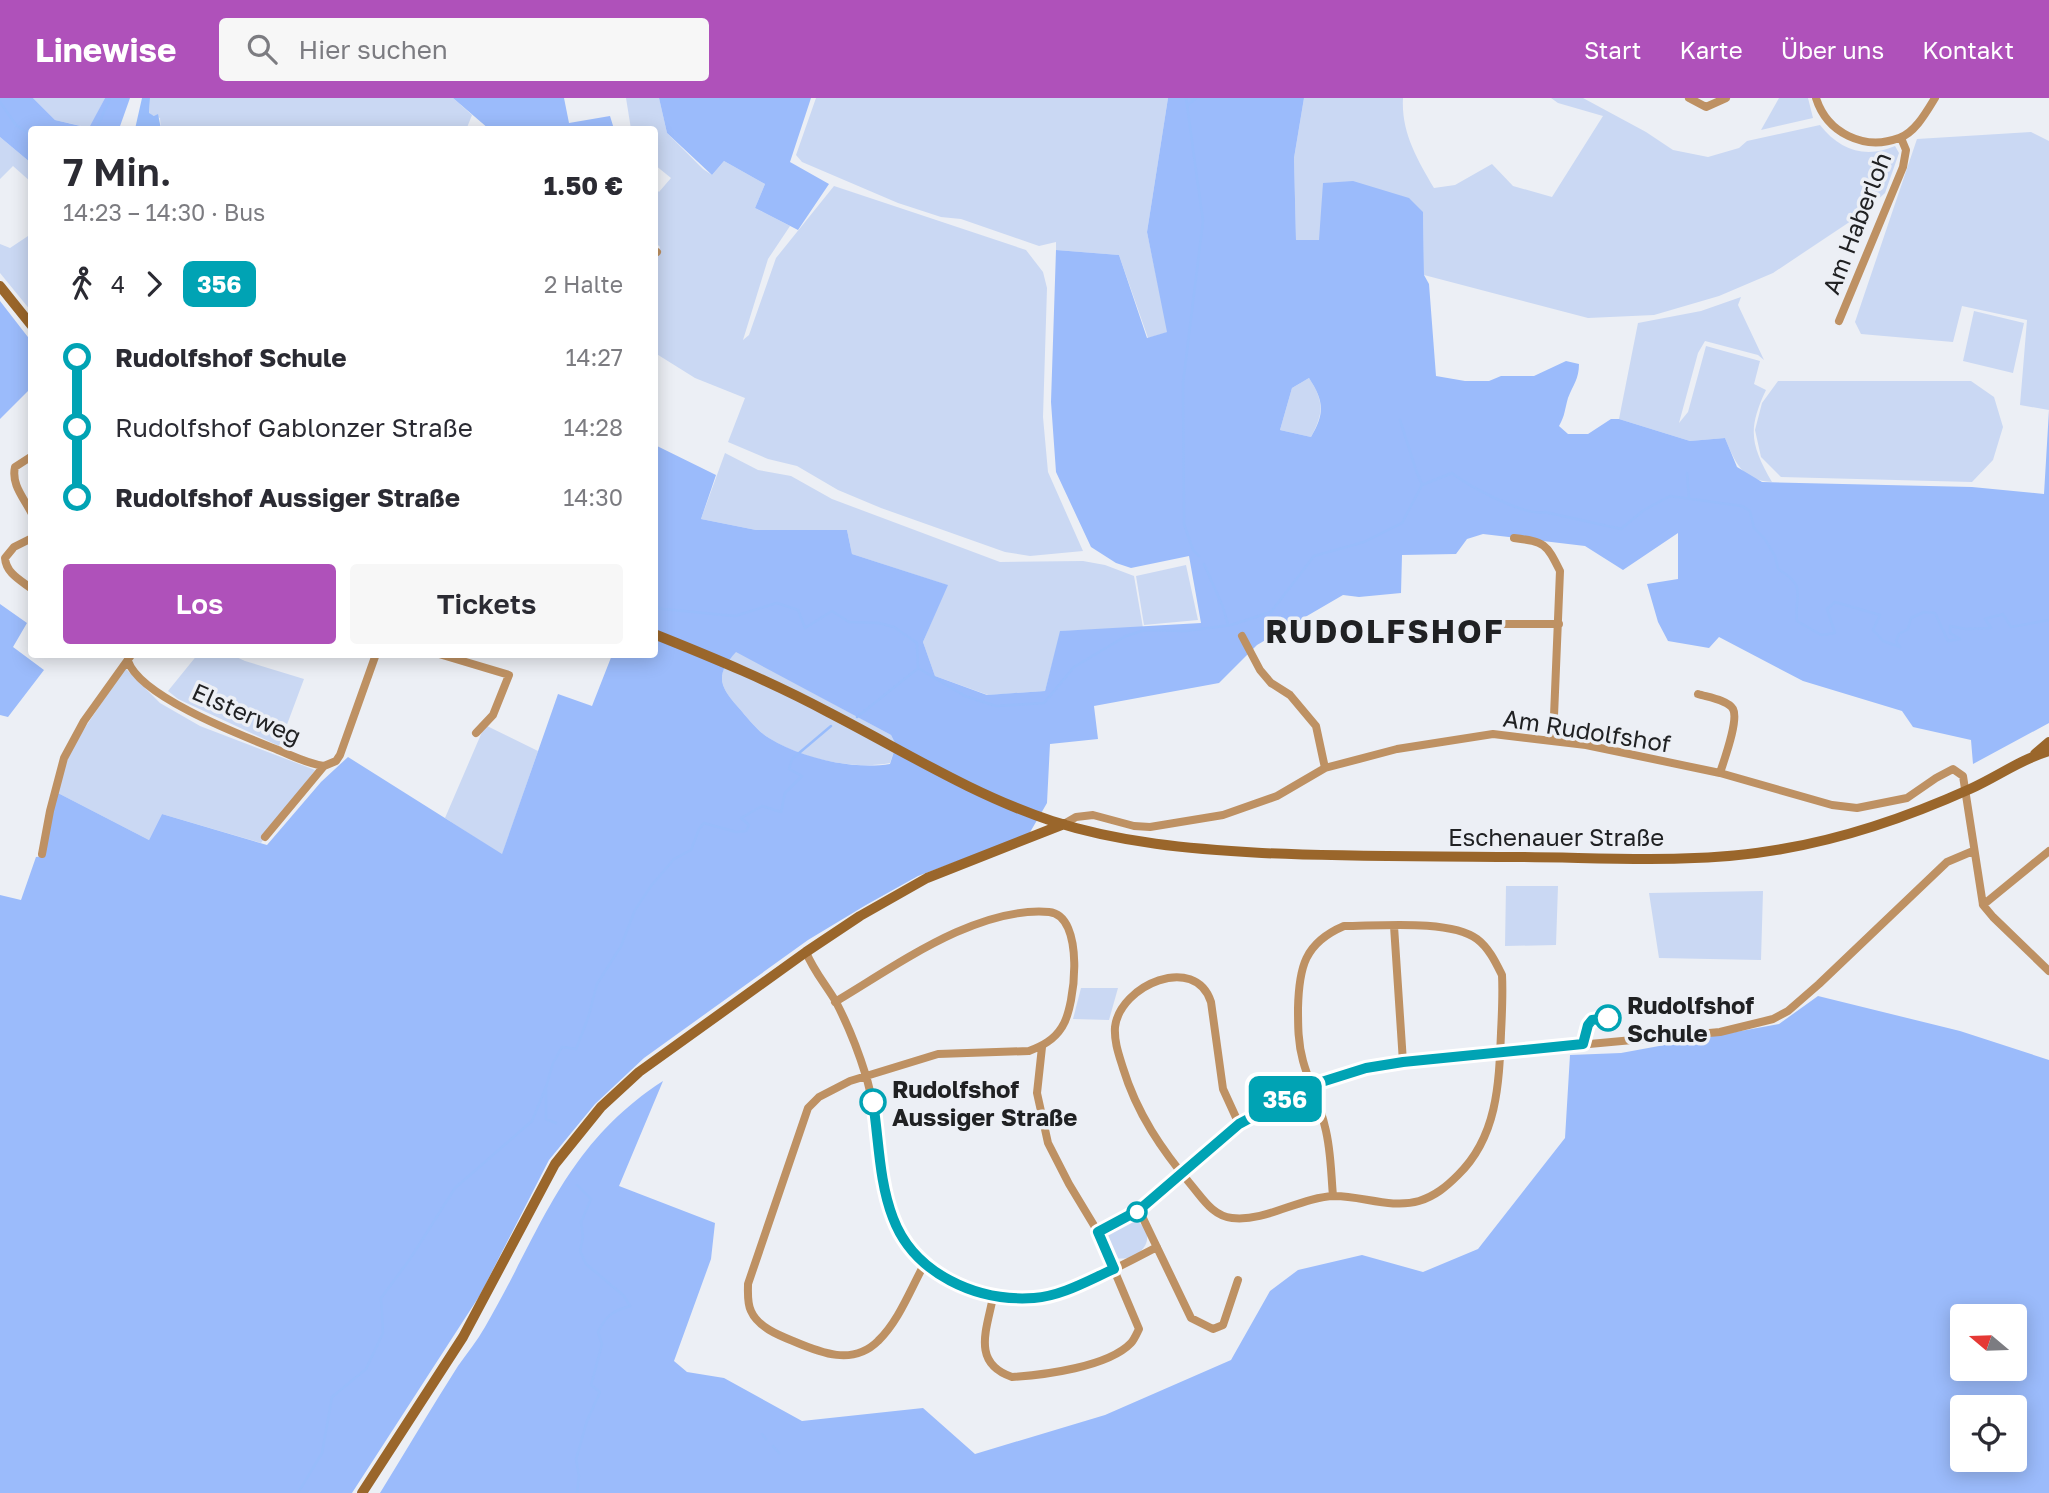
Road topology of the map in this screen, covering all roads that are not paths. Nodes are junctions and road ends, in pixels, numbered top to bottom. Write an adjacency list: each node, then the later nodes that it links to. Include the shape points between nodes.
1 (1689, 98): 2 (street, via 1706,107)
2 (1726, 98)
3 (1816, 98): 5 (street, via 1826,119 1851,138 1873,143)
4 (1935, 98): 5 (street)
5 (1901, 138): 8 (street, Am Haberloh, via 1906,150 1903,167)
6 (0, 286): 7 (main road)
7 (28, 321)
8 (1839, 321)
9 (28, 459): 10 (street, via 15,467 13,475)
10 (28, 507)
11 (1514, 538): 15 (street, via 1542,542 1549,549 1560,571)
12 (28, 540): 13 (street, via 10,551 5,562)
13 (28, 586)
14 (1498, 624): 15 (street)
15 (1559, 624): 23 (street)
16 (658, 636): 31 (main road, Eschenauer Straße, via 740,668 1013,806)
17 (1242, 636): 28 (street, via 1260,670 1290,695 1316,726)
18 (130, 658): 27 (street, Elsterweg, via 136,674 200,717); 35 (street, via 84,721 64,758)
19 (375, 658): 27 (street, Elsterweg, via 340,755)
20 (452, 658): 22 (street, via 509,676 493,715)
21 (1698, 694): 29 (street, via 1733,709 1735,719)
22 (476, 733)
23 (1553, 740): 28 (street, Am Rudolfshof, via 1493,734 1396,749); 29 (street, Am Rudolfshof)
24 (2049, 742): 26 (main road, Eschenauer Straße)
25 (2049, 751): 26 (main road, Eschenauer Straße)
26 (2033, 756): 30 (main road, Eschenauer Straße)
27 (324, 766): 32 (street, Elsterweg)
28 (1325, 768): 31 (street, Am Rudolfshof, via 1277,796 1223,815 1158,827 1093,816 1076,817)
29 (1720, 773): 30 (street, Am Rudolfshof, via 1857,808 1907,798 1953,769 1964,776)
30 (1967, 791): 31 (main road, Eschenauer Straße, via 1873,827 1781,849 1671,858 1318,856 1209,850); 33 (street)
31 (1064, 824): 38 (main road, via 927,878)
32 (265, 837)
33 (1973, 851): 36 (street); 42 (street, via 1947,862 1819,984 1773,1019 1720,1032)
34 (2049, 851): 36 (street)
35 (42, 854)
36 (1983, 905): 39 (street)
37 (1394, 926): 42 (street, via 1453,928 1478,940 1493,957 1502,975); 43 (street); 45 (street, via 1343,926 1314,945 1304,961 1298,1034)
38 (806, 952): 40 (street); 56 (main road, via 639,1072 585,1125 555,1164 463,1337)
39 (2049, 971)
40 (835, 1002): 41 (street, via 950,934 1005,916 1051,912 1069,925 1074,972 1064,1025); 44 (street)
41 (1042, 1046): 44 (street, via 1028,1051 938,1054); 50 (street, via 1037,1093 1048,1143)
42 (1500, 1052): 43 (street); 48 (street, via 1489,1130 1480,1150 1442,1191 1418,1202 1398,1203)
43 (1403, 1062): 45 (street)
44 (866, 1076): 52 (street, via 894,1220 909,1247); 52 (street, via 819,1097 808,1108 748,1284 751,1312 761,1325 824,1355 861,1353 878,1342 893,1321)
45 (1312, 1085): 46 (street); 48 (street, via 1326,1129)
46 (1239, 1124): 47 (street); 47 (street, via 1223,1090 1207,990 1186,978 1140,988 1120,1012 1116,1046 1131,1095 1150,1131)
47 (1182, 1174): 48 (street, via 1214,1212 1231,1218 1253,1217); 49 (street)
48 (1333, 1196)
49 (1139, 1210): 50 (street); 51 (street)
50 (1098, 1232): 53 (street)
51 (1157, 1247): 53 (street); 54 (street, via 1191,1318 1213,1329 1223,1325)
52 (925, 1263): 55 (street, via 958,1285)
53 (1114, 1269): 55 (street, via 1057,1293 1034,1298); 55 (street, via 1139,1329 1132,1343 1089,1364 1026,1376 1001,1373 984,1353)
54 (1238, 1280)
55 (993, 1297)
56 (362, 1493)

